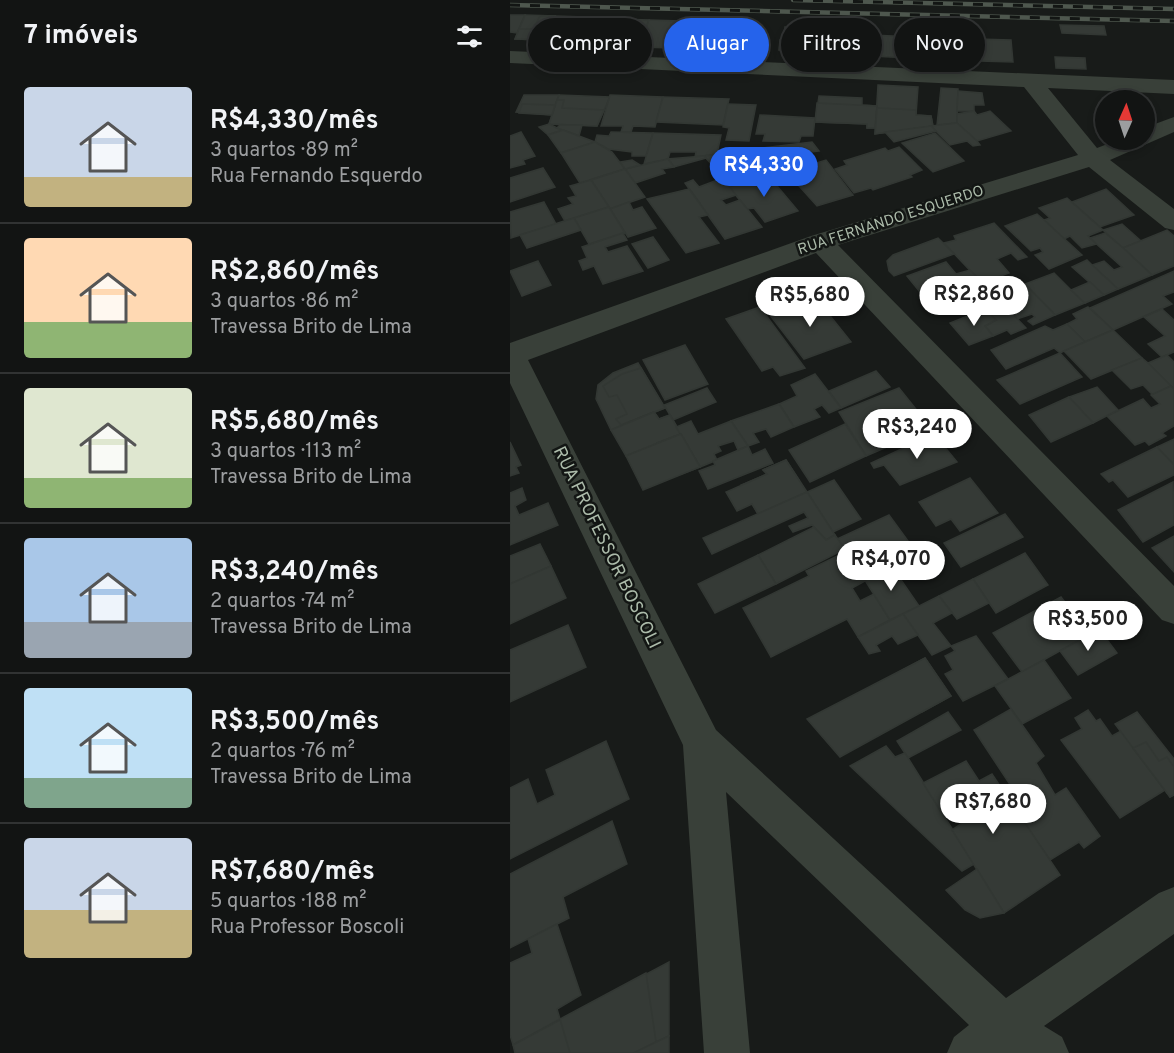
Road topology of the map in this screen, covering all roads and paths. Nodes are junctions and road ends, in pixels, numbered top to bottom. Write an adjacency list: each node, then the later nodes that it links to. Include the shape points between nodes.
1 (510, 57): 2 (street)
2 (1029, 79): 3 (street); 7 (street)
3 (1174, 87)
4 (1174, 124): 5 (street)
5 (1155, 132)
6 (1113, 150): 7 (street, RUA FERNANDO ESQUERDO)
7 (1093, 158): 8 (street); 9 (street, RUA FERNANDO ESQUERDO)
8 (1174, 222)
9 (820, 242): 10 (street, RUA FERNANDO ESQUERDO); 11 (street)
10 (510, 354): 12 (street, RUA PROFESSOR BOSCOLI)
11 (1174, 609)
12 (702, 743): 14 (street, RUA PROFESSOR BOSCOLI); 15 (street, RUA PROFESSOR BOSCOLI)
13 (1174, 908): 14 (street)
14 (987, 1040): 16 (street, RUA PROFESSOR BOSCOLI)
15 (727, 1053)
16 (1046, 1053)

